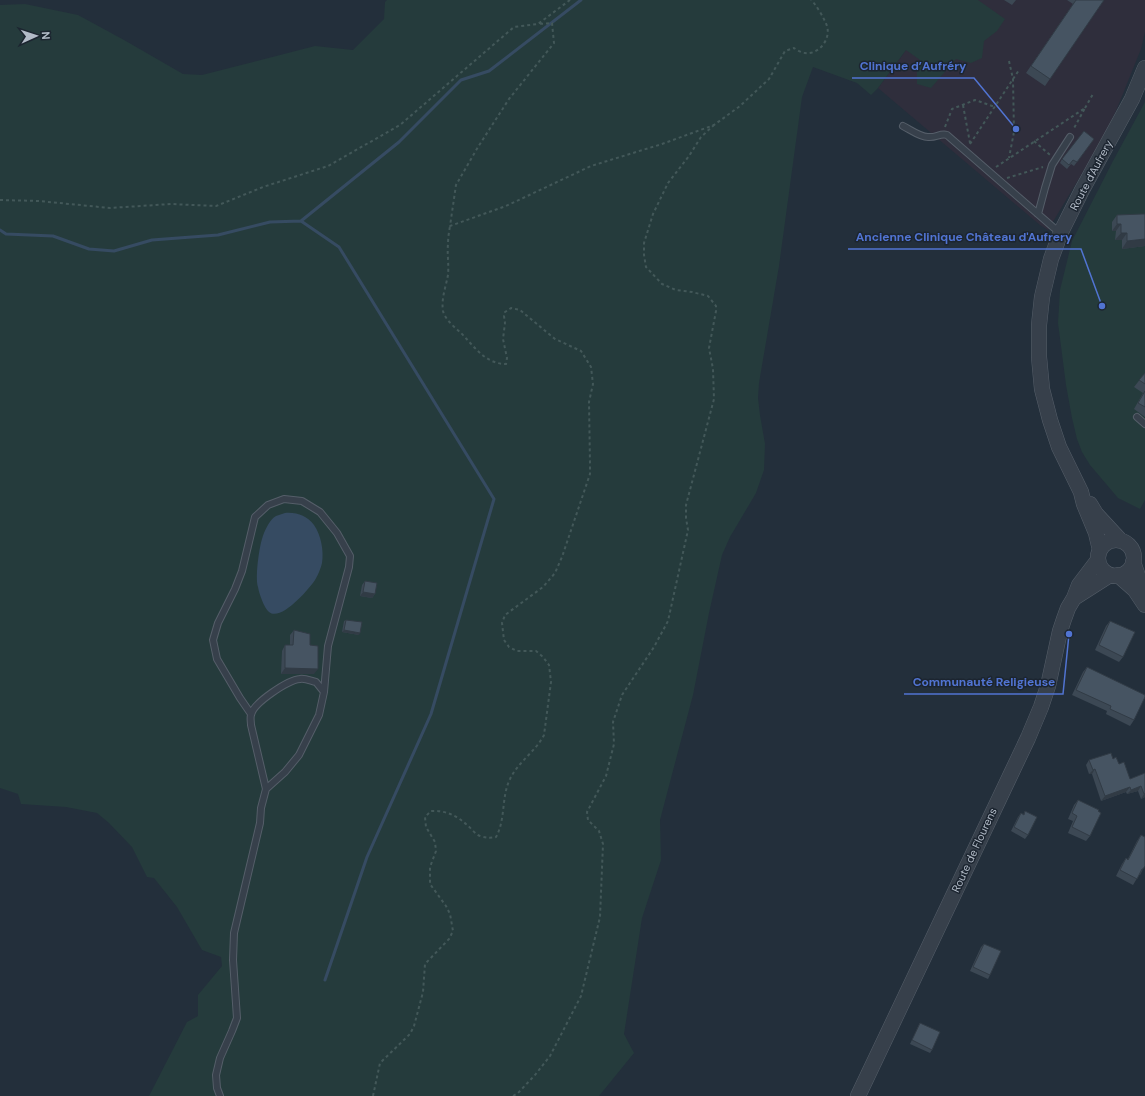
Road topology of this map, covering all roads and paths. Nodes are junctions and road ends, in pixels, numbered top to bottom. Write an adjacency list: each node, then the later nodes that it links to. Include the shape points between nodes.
1 (570, 0): 3 (path)
2 (811, 0): 12 (path, via 827,26 828,34 824,43 815,52 805,53 794,48 785,50 768,79 740,106)
3 (538, 24): 23 (path, via 514,27 400,125 328,166 263,187 216,206 171,204 110,208); 25 (path, via 552,23 554,43 509,99 456,185)
4 (1008, 61): 7 (path)
5 (1145, 68): 26 (street, Route d'Aufrery, via 1132,99)
6 (1019, 70): 7 (path)
7 (1013, 79): 10 (path); 19 (path, via 1014,132)
8 (1093, 94): 11 (path)
9 (963, 105): 10 (path, via 976,100); 14 (path, via 952,109); 17 (path)
10 (995, 107): 17 (path)
11 (1085, 108): 15 (path); 16 (path)
12 (714, 125): 25 (path, via 591,166 506,206); 42 (path, via 701,137 668,184 653,214 644,243 646,267 662,284 676,290 708,296 716,306 709,348 714,399 686,505 688,530 668,621 622,695 613,722 614,744 606,776 587,812 588,820 599,831 603,844 600,917 580,996 550,1056)
13 (903, 126): 14 (lane, via 926,137)
14 (942, 134): 18 (lane, via 948,135)
15 (1070, 136): 20 (lane)
16 (1034, 141): 19 (path); 20 (path)
17 (970, 144): 18 (path)
18 (966, 151): 21 (lane)
19 (1010, 158): 21 (path)
20 (1054, 162): 22 (path); 24 (lane)
21 (989, 171): 22 (lane)
22 (999, 180): 24 (lane)
23 (0, 200)
24 (1038, 214): 26 (lane)
25 (450, 226): 41 (path, via 443,312 452,326 473,348 487,359 506,364 508,358 504,340 504,316 511,308 520,310 555,339 581,351 591,367 593,384 589,402 590,474 555,573 543,587 505,615 502,623 504,640 509,647 517,651 536,651 549,665 551,682 544,735 510,777 506,787 500,829 496,837 488,838 479,836 465,822 449,813 431,811 425,817 426,827 435,842 436,851 430,867 430,884 450,914 453,931 449,939 425,964 423,992 414,1026 410,1034 380,1063)
26 (1061, 232): 29 (street, Route d'Aufrery, via 1042,297 1039,357 1042,389 1050,420 1059,447)
27 (1137, 417): 28 (lane)
28 (1145, 424)
29 (1081, 492): 30 (street, Route d'Aufrery, via 1096,514); 31 (street, Route d'Aufrery, via 1096,533)
30 (1120, 540): 31 (street, via 1106,543); 32 (street, via 1131,549)
31 (1099, 555): 33 (street, via 1102,569); 35 (street, Route de Flourens, via 1079,585)
32 (1133, 562): 33 (street, via 1123,574); 34 (street)
33 (1114, 575): 35 (street); 36 (street, via 1134,590)
34 (1145, 596)
35 (1074, 598): 43 (street, Route de Flourens, via 1062,625 1048,686 1035,721)
36 (1145, 605)
37 (324, 692): 38 (lane, via 316,682 300,679 268,695); 38 (lane, via 328,646 350,556 337,532 320,512 302,501 284,499 268,505 255,517 242,571 213,640 217,659); 39 (lane, via 319,715 299,755)
38 (251, 714): 39 (lane, via 251,725)
39 (266, 789): 40 (lane, via 234,934 236,1018 216,1075)
40 (220, 1096)
41 (373, 1096)
42 (513, 1096)
43 (858, 1096)

